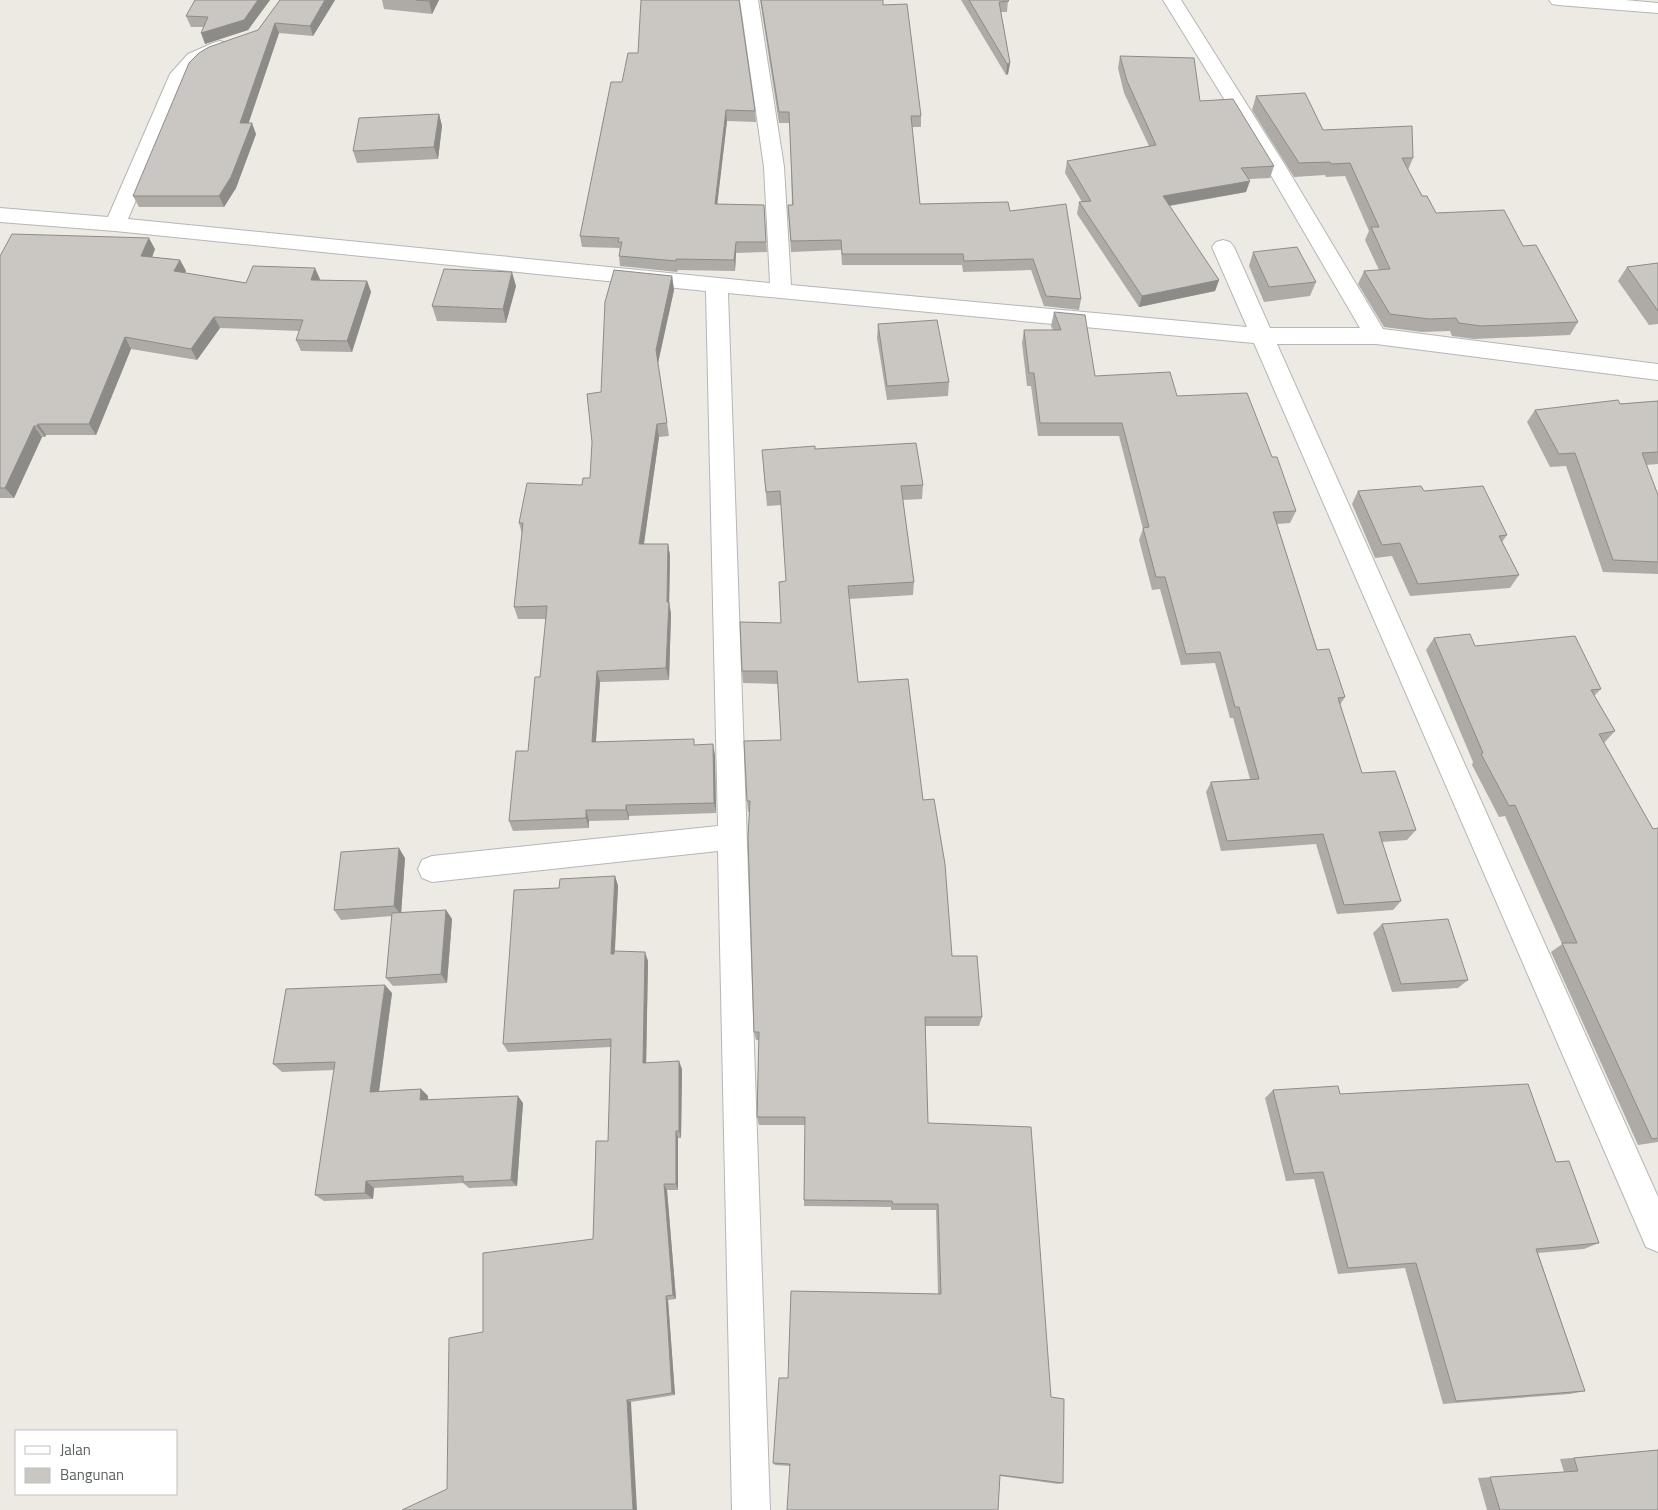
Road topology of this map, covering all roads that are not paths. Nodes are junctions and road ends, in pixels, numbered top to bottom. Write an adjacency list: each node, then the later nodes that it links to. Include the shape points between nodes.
1 (749, 0): 10 (street, via 774,167)
2 (1172, 0): 12 (street)
3 (1558, 0): 4 (street)
4 (1658, 8)
5 (241, 41): 7 (street, via 206,52 179,74)
6 (2, 220): 7 (street)
7 (115, 224): 9 (street)
8 (1224, 247): 11 (street)
9 (717, 285): 10 (street); 14 (street)
10 (781, 291): 11 (street)
11 (1262, 336): 12 (street); 16 (street)
12 (1376, 336): 13 (street)
13 (1658, 372)
14 (732, 837): 15 (street); 17 (street)
15 (432, 869)
16 (1658, 1234)
17 (751, 1510)

